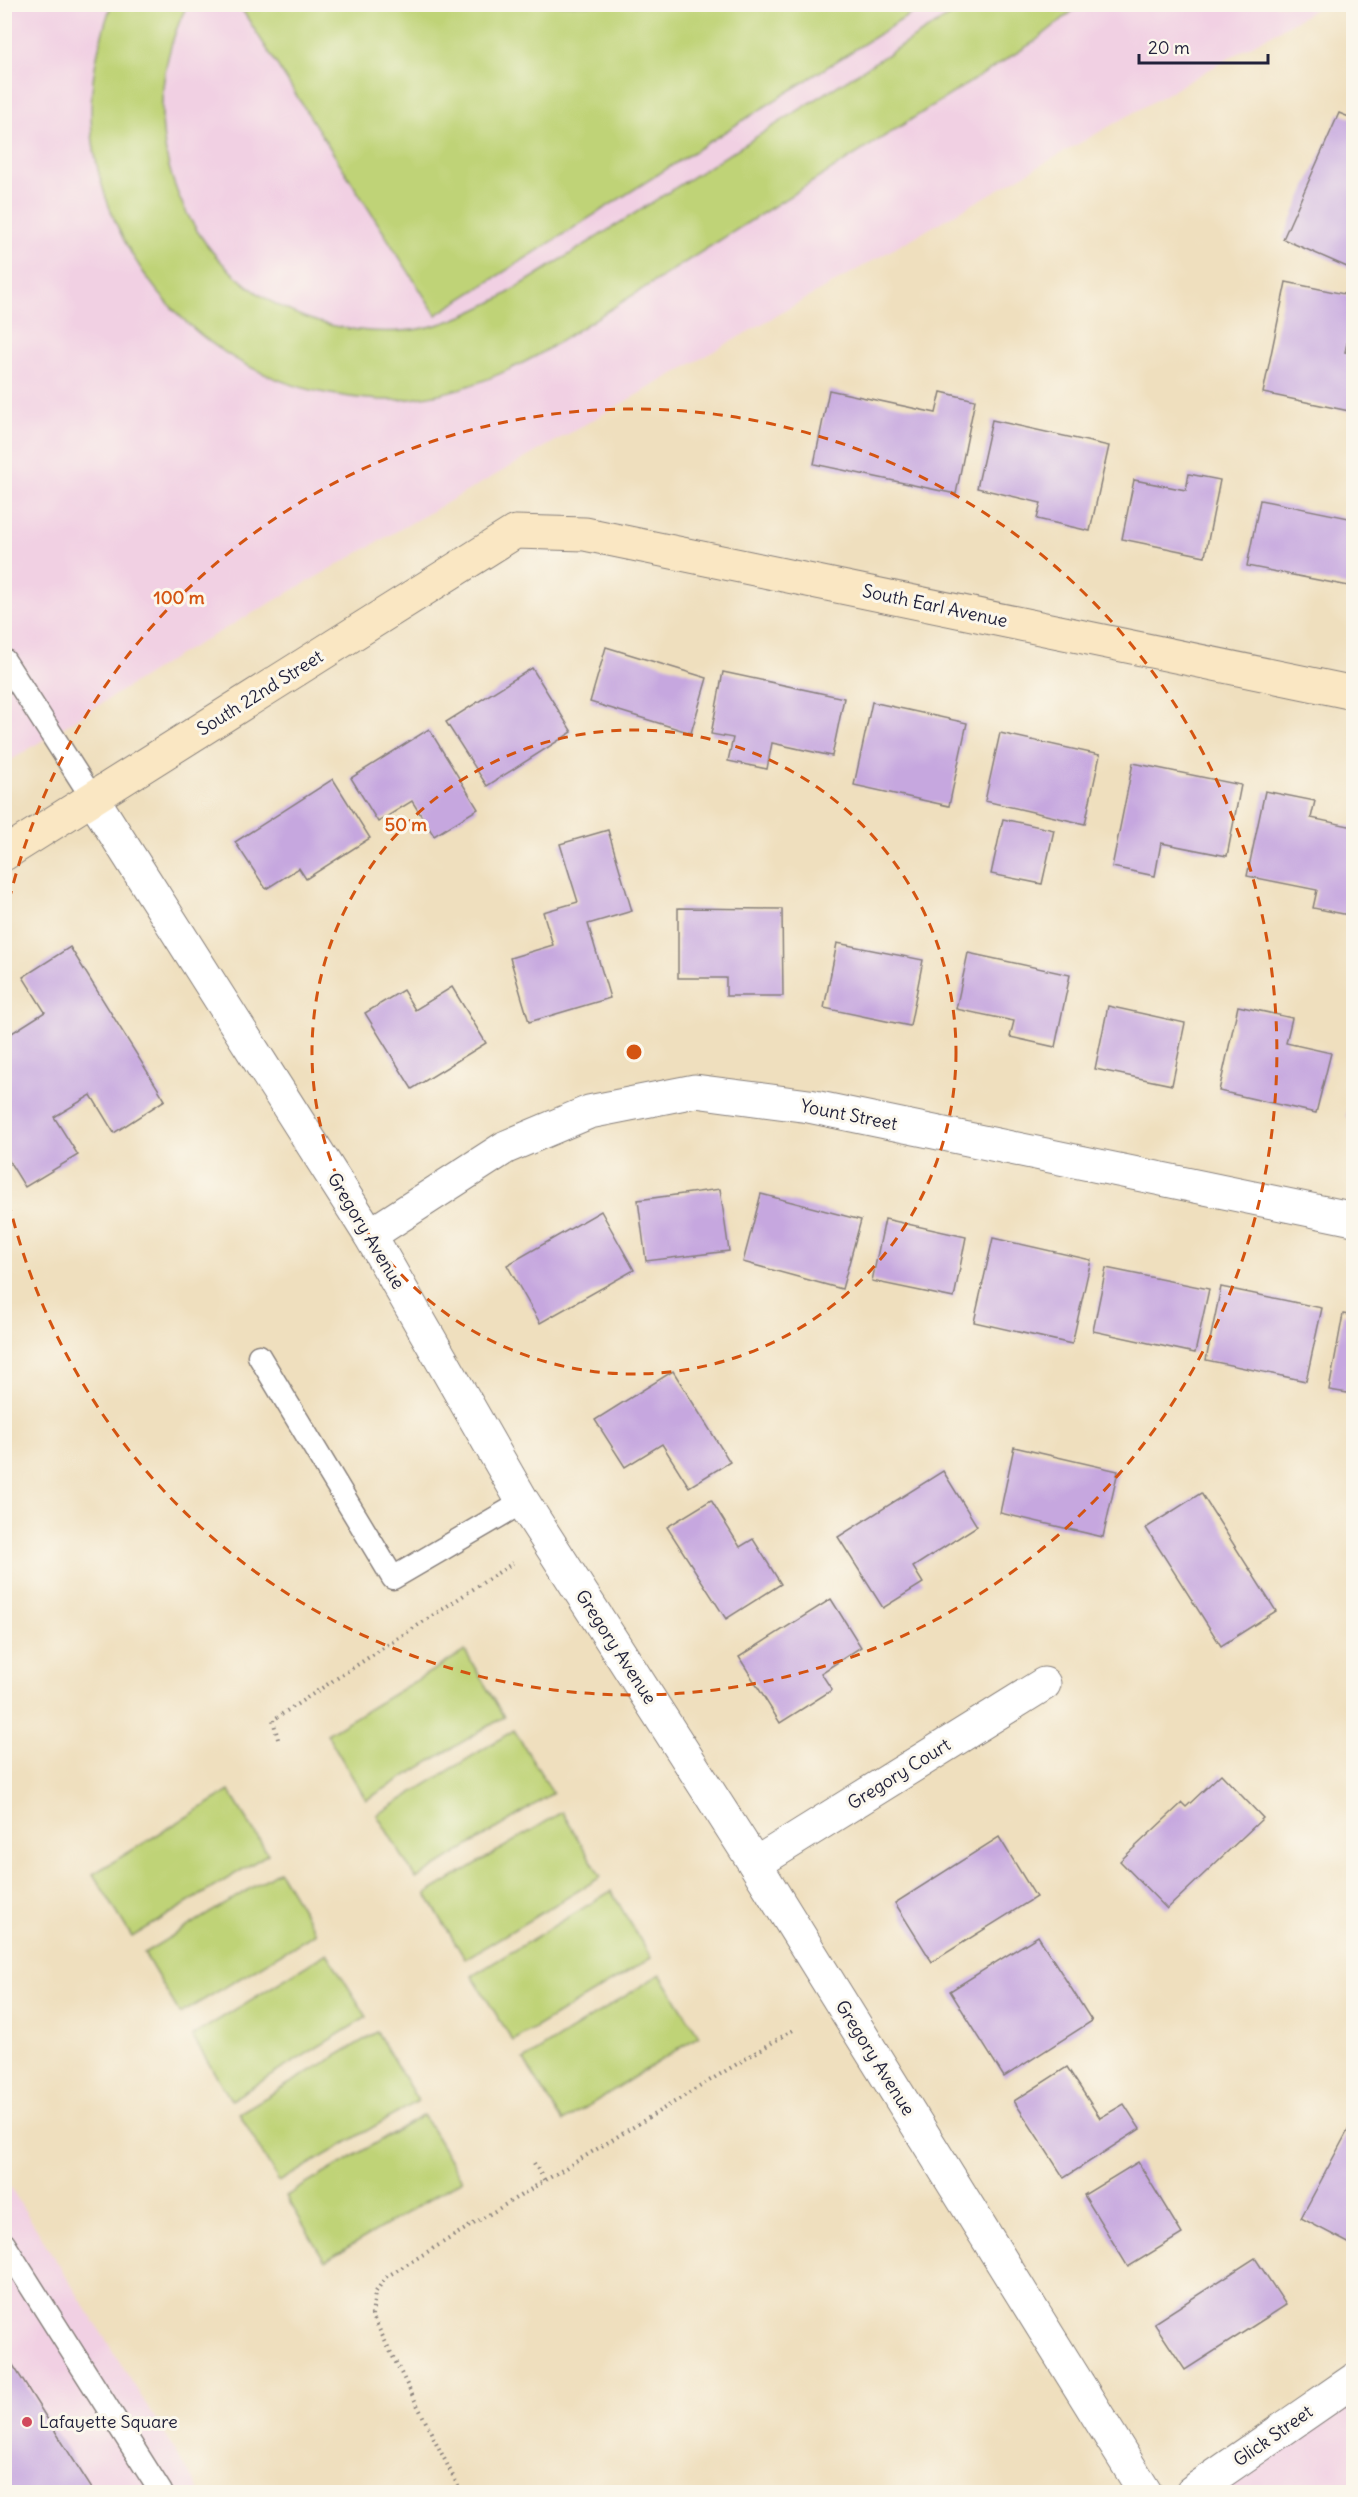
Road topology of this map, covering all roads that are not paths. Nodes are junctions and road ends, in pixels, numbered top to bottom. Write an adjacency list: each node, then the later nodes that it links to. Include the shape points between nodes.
1 (516, 532): 4 (street, South Earl Avenue, via 585,534); 5 (street, South 22nd Street)
2 (4, 660): 3 (lane)
3 (13, 692): 5 (lane)
4 (1353, 693)
5 (93, 799): 6 (street, South 22nd Street); 8 (street, Gregory Avenue)
6 (4, 854)
7 (1353, 1219): 8 (street, Yount Street, via 809,1106 695,1091 589,1112 506,1147)
8 (370, 1235): 10 (street, Gregory Avenue)
9 (259, 1356): 10 (lane, via 393,1578)
10 (523, 1502): 12 (street, Gregory Avenue)
11 (1044, 1684): 12 (street, Gregory Court)
12 (755, 1864): 16 (street, Gregory Avenue)
13 (4, 2244): 15 (lane)
14 (1353, 2380): 17 (street, Glick Street)
15 (161, 2493)
16 (1145, 2493)
17 (1192, 2493)

